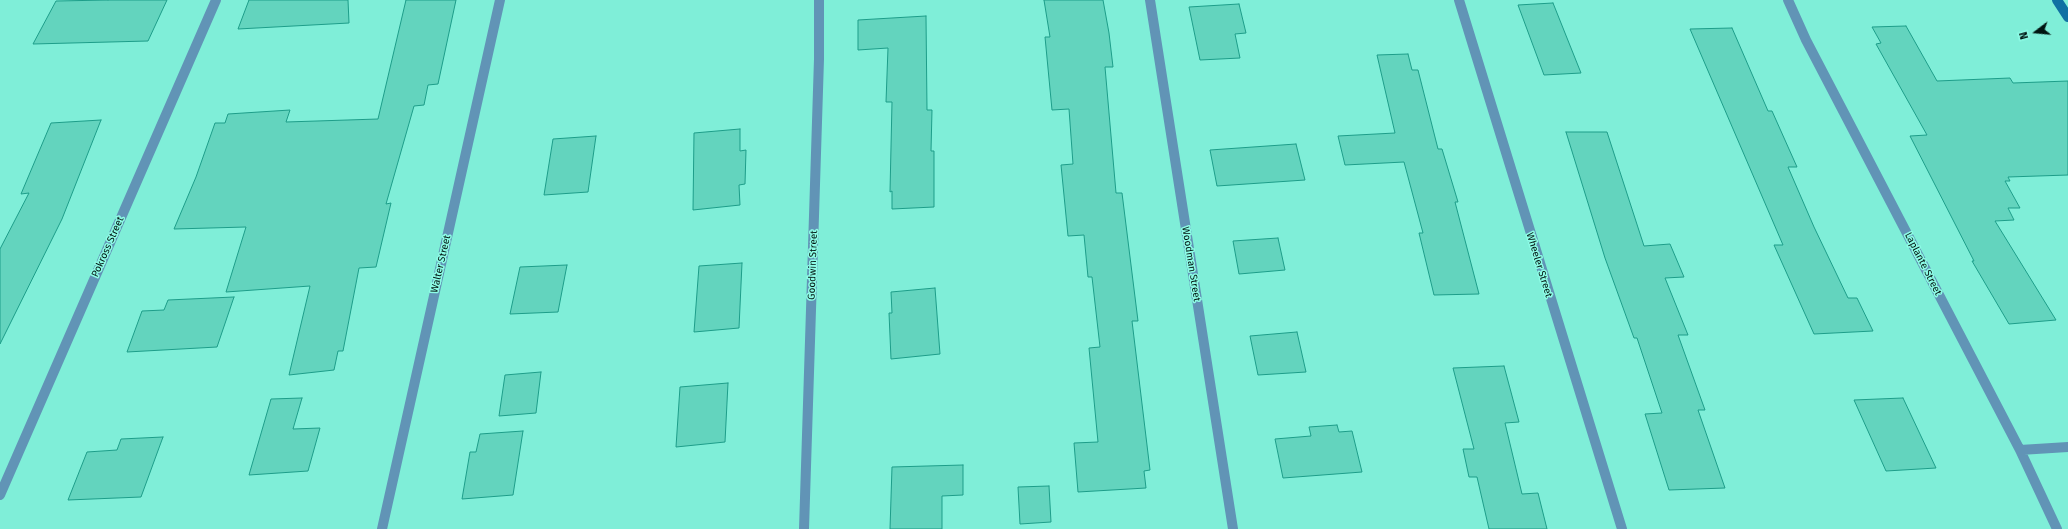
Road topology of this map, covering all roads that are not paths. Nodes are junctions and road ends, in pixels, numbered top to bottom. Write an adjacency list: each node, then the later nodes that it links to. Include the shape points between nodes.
1 (216, 0): 11 (street, Pokross Street)
2 (500, 0): 12 (street, Walter Street)
3 (819, 0): 13 (street, Goodwin Street)
4 (1150, 0): 14 (street, Woodman Street)
5 (1458, 0): 15 (street, Wheeler Street)
6 (1788, 0): 10 (street, Laplante Street, via 1806,40)
7 (2057, 0): 8 (main road)
8 (2068, 17)
9 (2068, 447): 10 (street)
10 (2020, 450): 16 (street, Laplante Street)
11 (0, 495)
12 (382, 529)
13 (804, 529)
14 (1233, 529)
15 (1622, 529)
16 (2057, 529)

